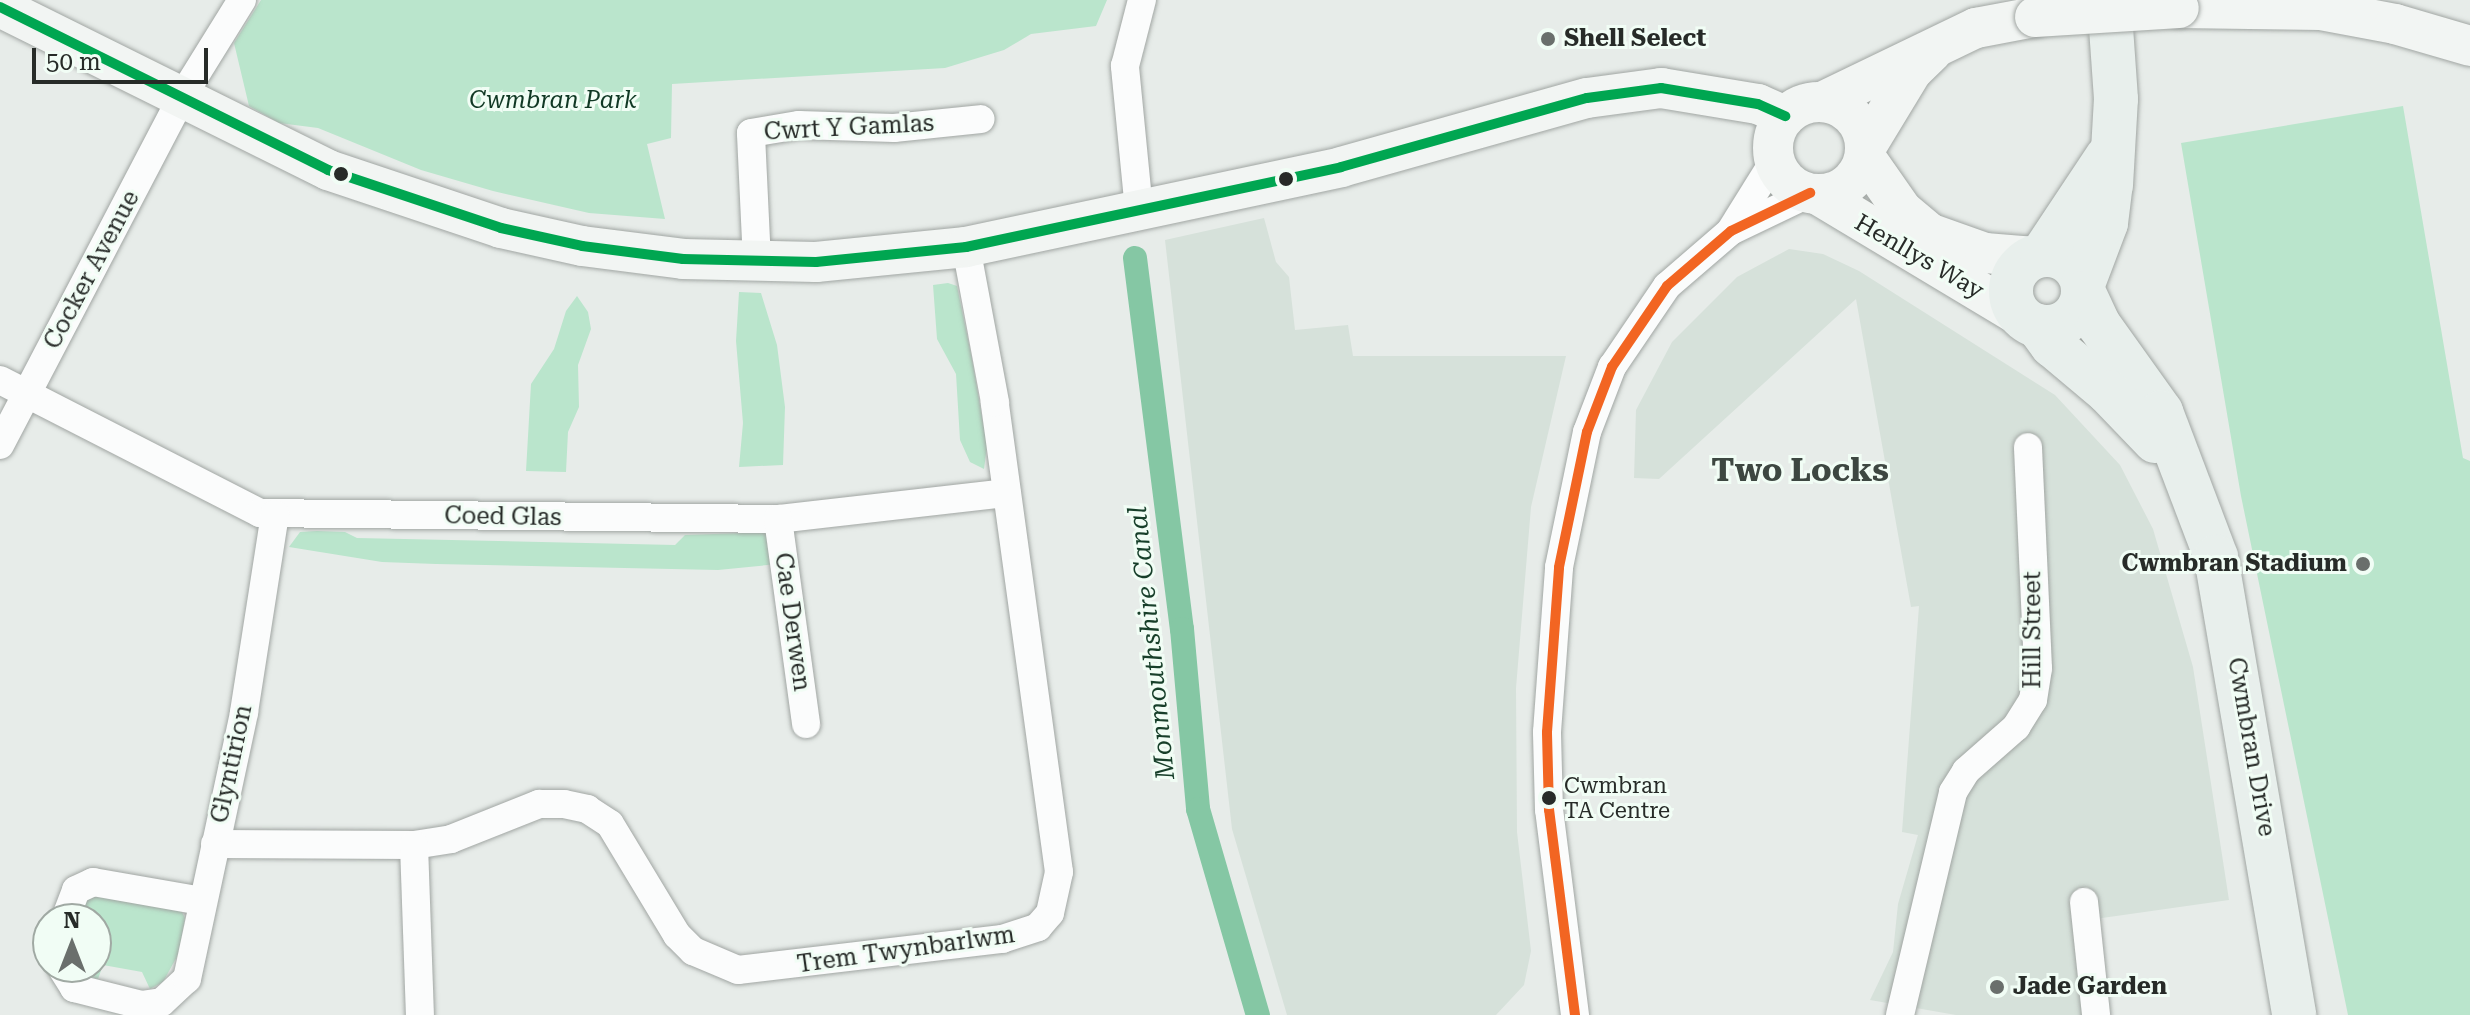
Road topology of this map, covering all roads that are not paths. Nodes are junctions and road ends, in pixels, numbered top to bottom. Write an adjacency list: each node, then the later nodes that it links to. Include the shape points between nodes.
1 (242, 0): 7 (street, Cocker Avenue)
2 (1142, 0): 15 (street, via 1125,66)
3 (2109, 0): 11 (main road, via 2115,57)
4 (0, 7): 7 (street)
5 (1938, 46): 6 (street, bridge, via 1976,28 2035,17 2179,8 2321,10); 8 (street); 12 (street, via 1912,71)
6 (2470, 46)
7 (183, 95): 19 (street, via 328,170 501,228 621,253); 23 (street, Cocker Avenue)
8 (1822, 102): 9 (street); 12 (street, via 1857,121)
9 (1785, 116): 13 (street, via 1773,145); 15 (street, via 1758,104 1661,88 1587,98 1341,167)
10 (981, 119): 19 (street, Cwrt Y Gamlas, via 894,128 799,125 751,133)
11 (2112, 143): 18 (main road, via 2087,193); 20 (main road, via 2106,223)
12 (1865, 152): 14 (street, via 1853,180); 18 (street, Henllys Way, via 1902,210 1929,233 1985,253)
13 (1774, 161): 14 (street, via 1788,182); 16 (street)
14 (1814, 194): 16 (street); 21 (street, Henllys Way)
15 (1139, 210): 17 (street)
16 (1731, 231): 38 (street, via 1667,286 1612,367 1587,432 1567,519 1553,618 1547,778)
17 (966, 247): 19 (street, via 891,257); 27 (street, Trem Twynbarlwm)
18 (2038, 256): 20 (main road, via 2068,261); 21 (main road, via 2019,267 2011,284 2013,302)
19 (757, 262)
20 (2083, 288): 21 (main road, via 2072,317 2056,326); 26 (main road, Cwmbran Drive, via 2099,325 2161,412)
21 (2030, 322): 26 (main road, via 2143,426)
22 (0, 380): 23 (street, Coed Glas)
23 (27, 395): 24 (street, Cocker Avenue); 28 (street, Coed Glas, via 260,513)
24 (0, 445)
25 (2028, 447): 39 (street, Hill Street, via 2038,668 2033,700 2016,727 1966,771 1953,792)
26 (2188, 484): 41 (main road, Cwmbran Drive, via 2216,557)
27 (1007, 493): 29 (street, Coed Glas); 32 (street, Trem Twynbarlwm, via 1059,872 1050,913 1038,927 1002,939 738,970 693,951 677,935 610,824 587,809 539,804 451,839)
28 (275, 514): 29 (street, Coed Glas); 31 (street, Glyntirion, via 244,712)
29 (778, 519): 30 (street, Cae Derwen)
30 (806, 724)
31 (215, 844): 32 (street, Trem Twynbarlwm); 33 (street, Glyntirion)
32 (414, 845): 37 (street)
33 (202, 901): 35 (street, via 93,882 76,890); 36 (street, Glyntirion, via 187,979 162,1002 141,1005)
34 (2084, 902): 40 (street)
35 (71, 903)
36 (71, 983)
37 (420, 1015)
38 (1575, 1015)
39 (1900, 1015)
40 (2096, 1015)
41 (2294, 1015)

